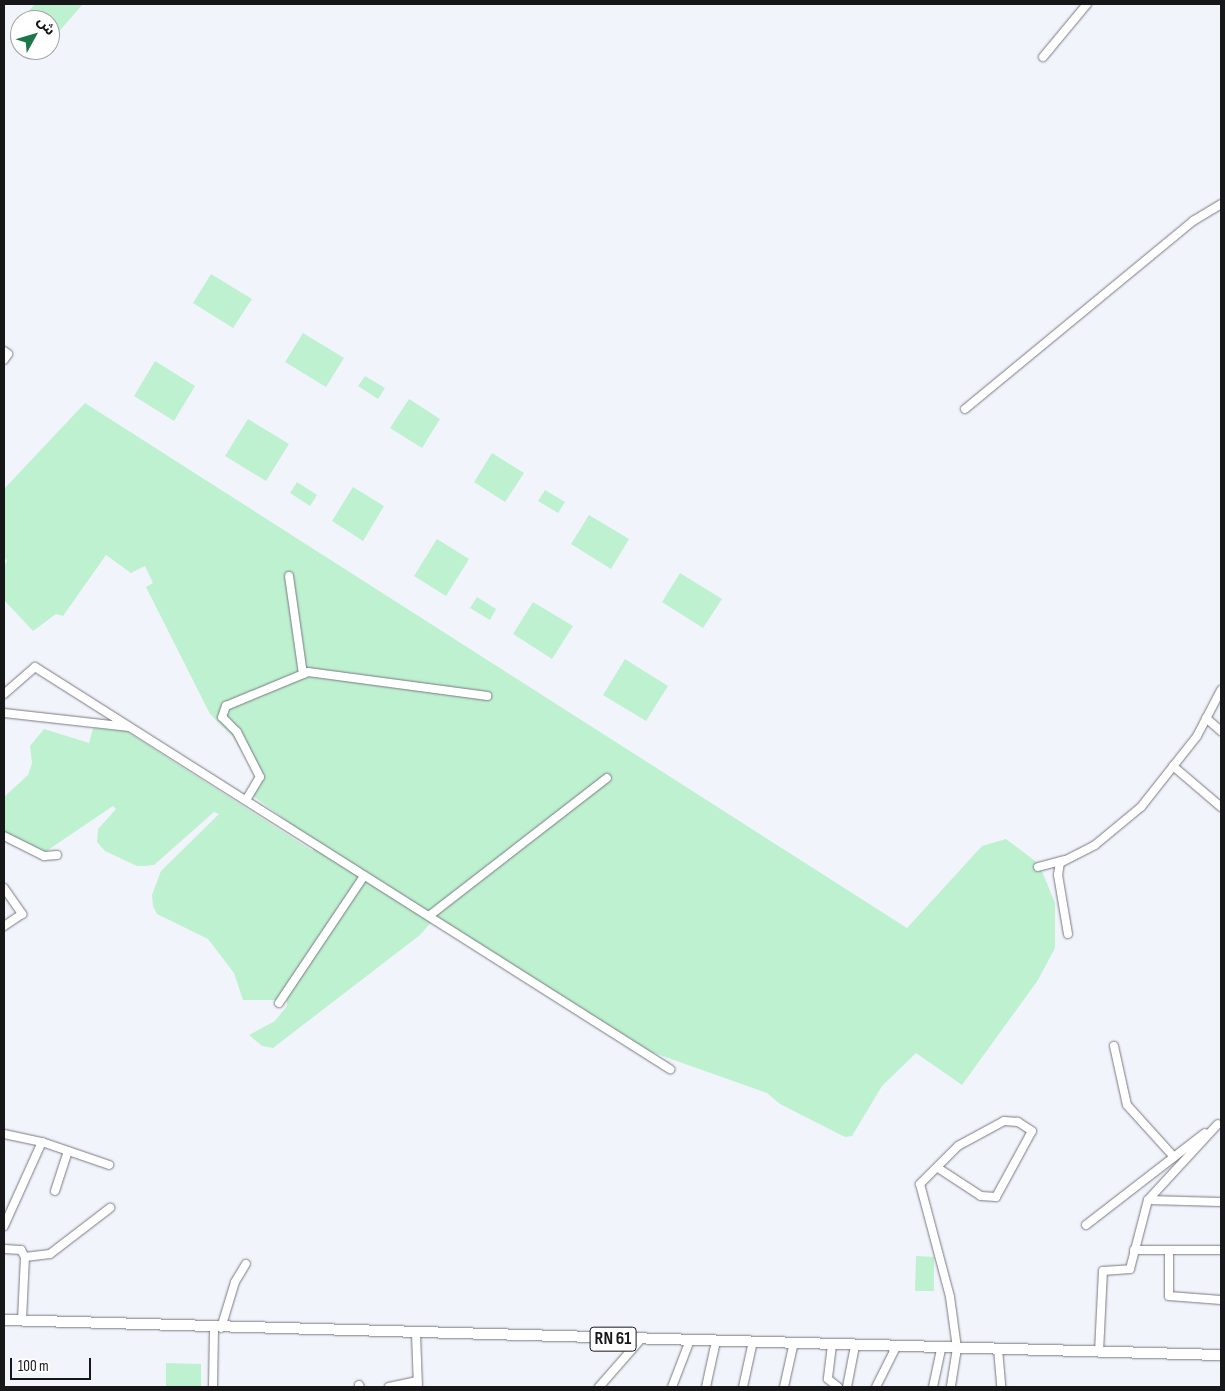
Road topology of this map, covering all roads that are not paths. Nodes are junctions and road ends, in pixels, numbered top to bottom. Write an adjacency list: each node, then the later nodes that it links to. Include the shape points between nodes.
1 (1088, 4): 2 (street)
2 (1043, 56)
3 (1221, 204): 6 (street, via 1193,221)
4 (4, 351): 5 (street, via 8,354)
5 (4, 360)
6 (965, 409)
7 (289, 576): 8 (street)
8 (303, 674): 11 (street); 18 (street, via 220,712 237,732 260,777)
9 (1221, 690): 13 (street)
10 (4, 694): 14 (street, via 36,667)
11 (487, 696)
12 (4, 714): 14 (street)
13 (1206, 718): 15 (street); 16 (street)
14 (131, 727): 18 (street)
15 (1221, 731)
16 (1173, 766): 19 (street); 22 (street, via 1141,807 1107,836)
17 (607, 778): 26 (street)
18 (246, 800): 24 (street)
19 (1221, 807)
20 (4, 836): 21 (street, via 44,856)
21 (57, 855)
22 (1064, 860): 23 (street); 28 (street, via 1058,875)
23 (1038, 867)
24 (364, 876): 26 (street); 29 (street)
25 (4, 888): 27 (street, via 22,914)
26 (428, 916): 31 (street)
27 (4, 926)
28 (1068, 934)
29 (279, 1003)
30 (1114, 1046): 36 (street, via 1127,1105)
31 (670, 1069)
32 (1220, 1123): 36 (street); 40 (street)
33 (4, 1134): 34 (street)
34 (42, 1142): 35 (street); 44 (street)
35 (68, 1151): 37 (street); 39 (street)
36 (1174, 1157): 43 (street)
37 (109, 1166)
38 (938, 1168): 38 (street, via 958,1146 1004,1121 1018,1122 1032,1131 996,1197 981,1196); 64 (street, via 926,1174 920,1189 950,1297)
39 (56, 1191)
40 (1148, 1200): 41 (street); 46 (street)
41 (1221, 1202)
42 (110, 1208): 49 (street, via 50,1254)
43 (1086, 1225)
44 (4, 1226)
45 (4, 1249): 49 (street, via 18,1249)
46 (1134, 1250): 47 (street); 67 (street, via 1130,1269 1103,1271)
47 (1169, 1250): 48 (street); 51 (street, via 1169,1296)
48 (1221, 1250)
49 (25, 1257): 53 (street)
50 (246, 1264): 54 (street, via 235,1282)
51 (1221, 1300)
52 (4, 1320): 53 (main road, RN 61)
53 (22, 1320): 54 (main road, RN 61)
54 (217, 1328): 55 (main road, RN 61); 71 (street)
55 (416, 1333): 56 (main road, RN 61); 70 (street)
56 (641, 1340): 57 (main road, RN 61); 73 (street)
57 (690, 1340): 58 (main road, RN 61); 74 (street)
58 (716, 1341): 59 (main road, RN 61); 75 (street)
59 (753, 1341): 60 (main road, RN 61); 76 (street)
60 (794, 1342): 61 (main road, RN 61); 77 (street)
61 (832, 1345): 62 (main road, RN 61); 69 (street)
62 (855, 1346): 63 (main road, RN 61); 79 (street)
63 (896, 1347): 65 (main road, RN 61); 80 (street)
64 (957, 1348): 65 (main road, RN 61); 66 (main road, RN 61); 82 (street)
65 (941, 1349): 81 (street)
66 (998, 1349): 67 (main road, RN 61); 83 (street)
67 (1099, 1352): 68 (main road, RN 61)
68 (1221, 1355)
69 (827, 1383): 78 (street)
70 (417, 1384): 72 (street)
71 (213, 1387)
72 (389, 1387)
73 (599, 1387)
74 (672, 1387)
75 (706, 1387)
76 (743, 1387)
77 (784, 1387)
78 (838, 1387)
79 (847, 1387)
80 (876, 1387)
81 (933, 1387)
82 (951, 1387)
83 (1001, 1387)

